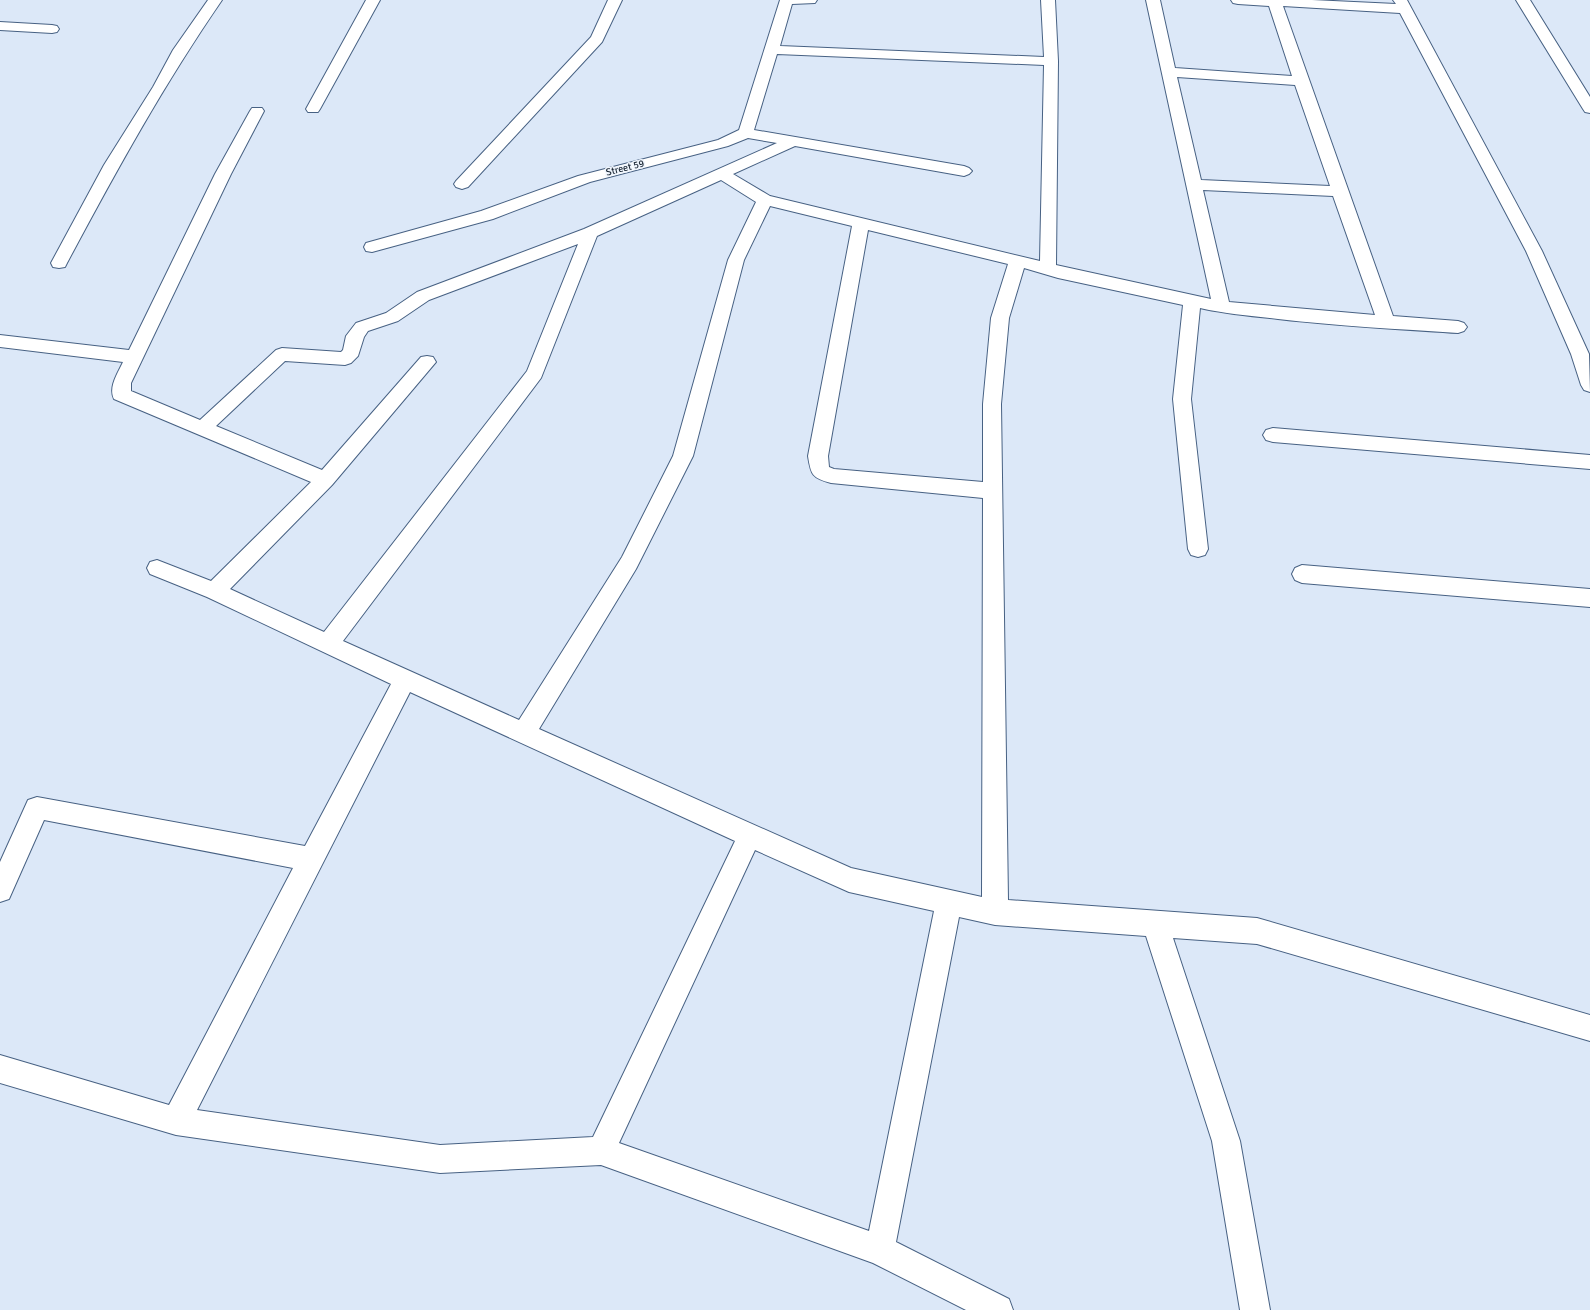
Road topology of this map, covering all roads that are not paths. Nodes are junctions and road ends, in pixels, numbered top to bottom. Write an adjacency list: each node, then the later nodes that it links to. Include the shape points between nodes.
1 (215, 0): 33 (street, via 180,50 112,165)
2 (372, 0): 18 (street)
3 (615, 0): 25 (street, via 597,39)
4 (787, 0): 5 (street); 14 (street)
5 (810, 0)
6 (1048, 0): 15 (street)
7 (1153, 0): 16 (street)
8 (1238, 0): 10 (street)
9 (1523, 0): 19 (street)
10 (1275, 3): 11 (street); 17 (street)
11 (1403, 5): 42 (street, via 1534,251 1580,354)
12 (0, 26): 13 (street)
13 (52, 29)
14 (771, 50): 15 (street); 21 (street)
15 (1051, 61): 34 (street)
16 (1169, 72): 17 (street); 26 (street)
17 (1301, 81): 27 (street)
18 (313, 109)
19 (1590, 109)
20 (257, 111): 40 (street)
21 (746, 133): 22 (street); 31 (street, Street 59, via 723,143 584,179 487,215)
22 (792, 142): 23 (street); 24 (street)
23 (964, 171)
24 (722, 174): 28 (street); 30 (street)
25 (462, 184)
26 (1194, 185): 27 (street); 36 (street)
27 (1340, 190): 37 (street)
28 (765, 200): 29 (street); 55 (street, via 736,260 683,456 629,563)
29 (861, 223): 32 (street); 47 (street, via 818,456 820,471 831,476)
30 (590, 233): 43 (street, via 423,296 392,317 362,327 355,336 352,352 345,359 282,354); 53 (street, via 534,373)
31 (372, 247)
32 (1018, 260): 34 (street); 47 (street, via 1000,318 992,404)
33 (59, 262)
34 (1048, 268): 35 (street)
35 (1192, 301): 36 (street); 48 (street, via 1182,398)
36 (1221, 307): 37 (street)
37 (1386, 322): 38 (street)
38 (1458, 327)
39 (0, 341): 40 (street)
40 (134, 357): 43 (street, via 122,382 121,394)
41 (427, 362): 46 (street)
42 (1590, 385)
43 (202, 429): 46 (street)
44 (1273, 435): 45 (street)
45 (1590, 462)
46 (325, 480): 51 (street)
47 (992, 491): 60 (street)
48 (1198, 548)
49 (158, 568): 51 (street)
50 (1302, 574): 52 (street)
51 (214, 591): 53 (street)
52 (1590, 598)
53 (328, 644): 54 (street)
54 (405, 679): 55 (street); 57 (street)
55 (524, 733): 56 (street)
56 (750, 835): 59 (street, via 850,880); 65 (street)
57 (311, 859): 58 (street, via 37,808); 64 (street)
58 (0, 890)
59 (949, 902): 60 (street); 66 (street)
60 (995, 912): 61 (street)
61 (1155, 923): 62 (street, via 1257,930); 68 (street, via 1226,1141)
62 (1590, 1028)
63 (0, 1069): 64 (street)
64 (176, 1121): 65 (street, via 440,1159)
65 (601, 1151): 66 (street)
66 (880, 1250): 67 (street)
67 (998, 1310)
68 (1255, 1310)

